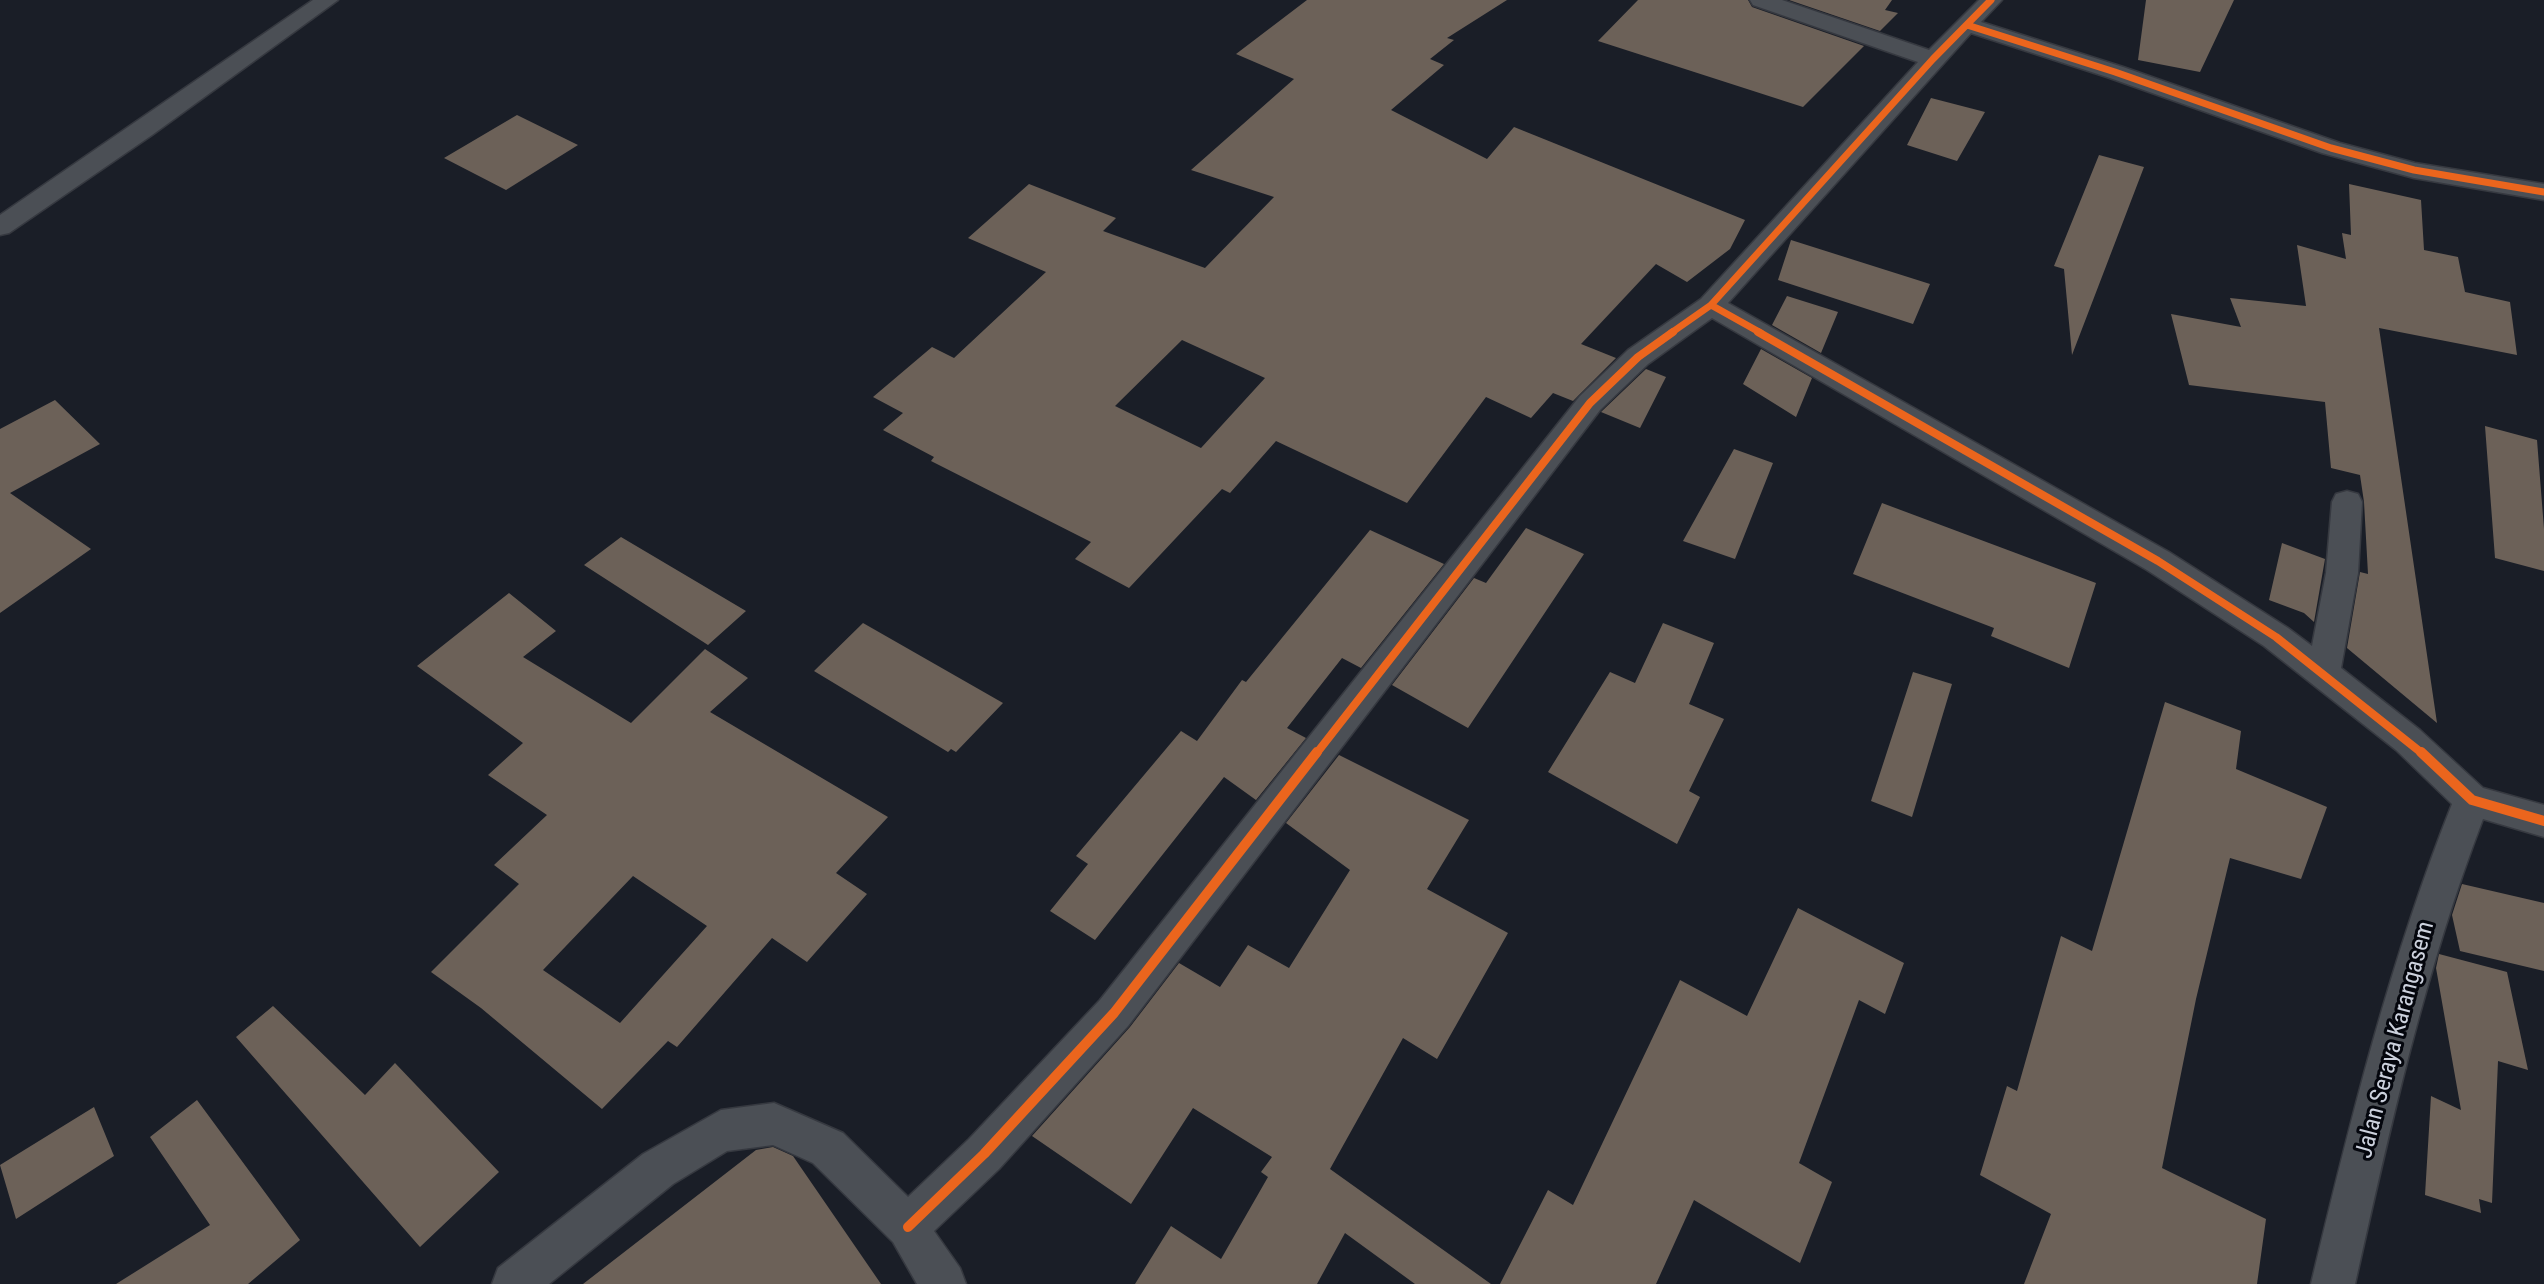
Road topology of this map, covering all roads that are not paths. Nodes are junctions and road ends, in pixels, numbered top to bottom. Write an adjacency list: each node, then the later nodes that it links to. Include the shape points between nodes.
1 (327, 0): 7 (street)
2 (1761, 0): 5 (street)
3 (1991, 0): 4 (street)
4 (1966, 25): 5 (street); 6 (street, via 2331,148 2414,170)
5 (1933, 59): 8 (street)
6 (2544, 192)
7 (0, 227)
8 (1711, 305): 10 (street, via 2158,561 2276,637); 13 (street, via 1638,357 1590,404 1114,1013 984,1154)
9 (2347, 502): 10 (street, via 2342,573)
10 (2323, 673): 11 (street, via 2408,740)
11 (2472, 800): 12 (street); 16 (street, Jalan Seraya Karangasem, via 2444,868 2419,952 2370,1124)
12 (2544, 821)
13 (908, 1227): 14 (street, via 828,1148 774,1125 721,1131 658,1169); 15 (street)
14 (514, 1284)
15 (944, 1284)
16 (2333, 1284)

